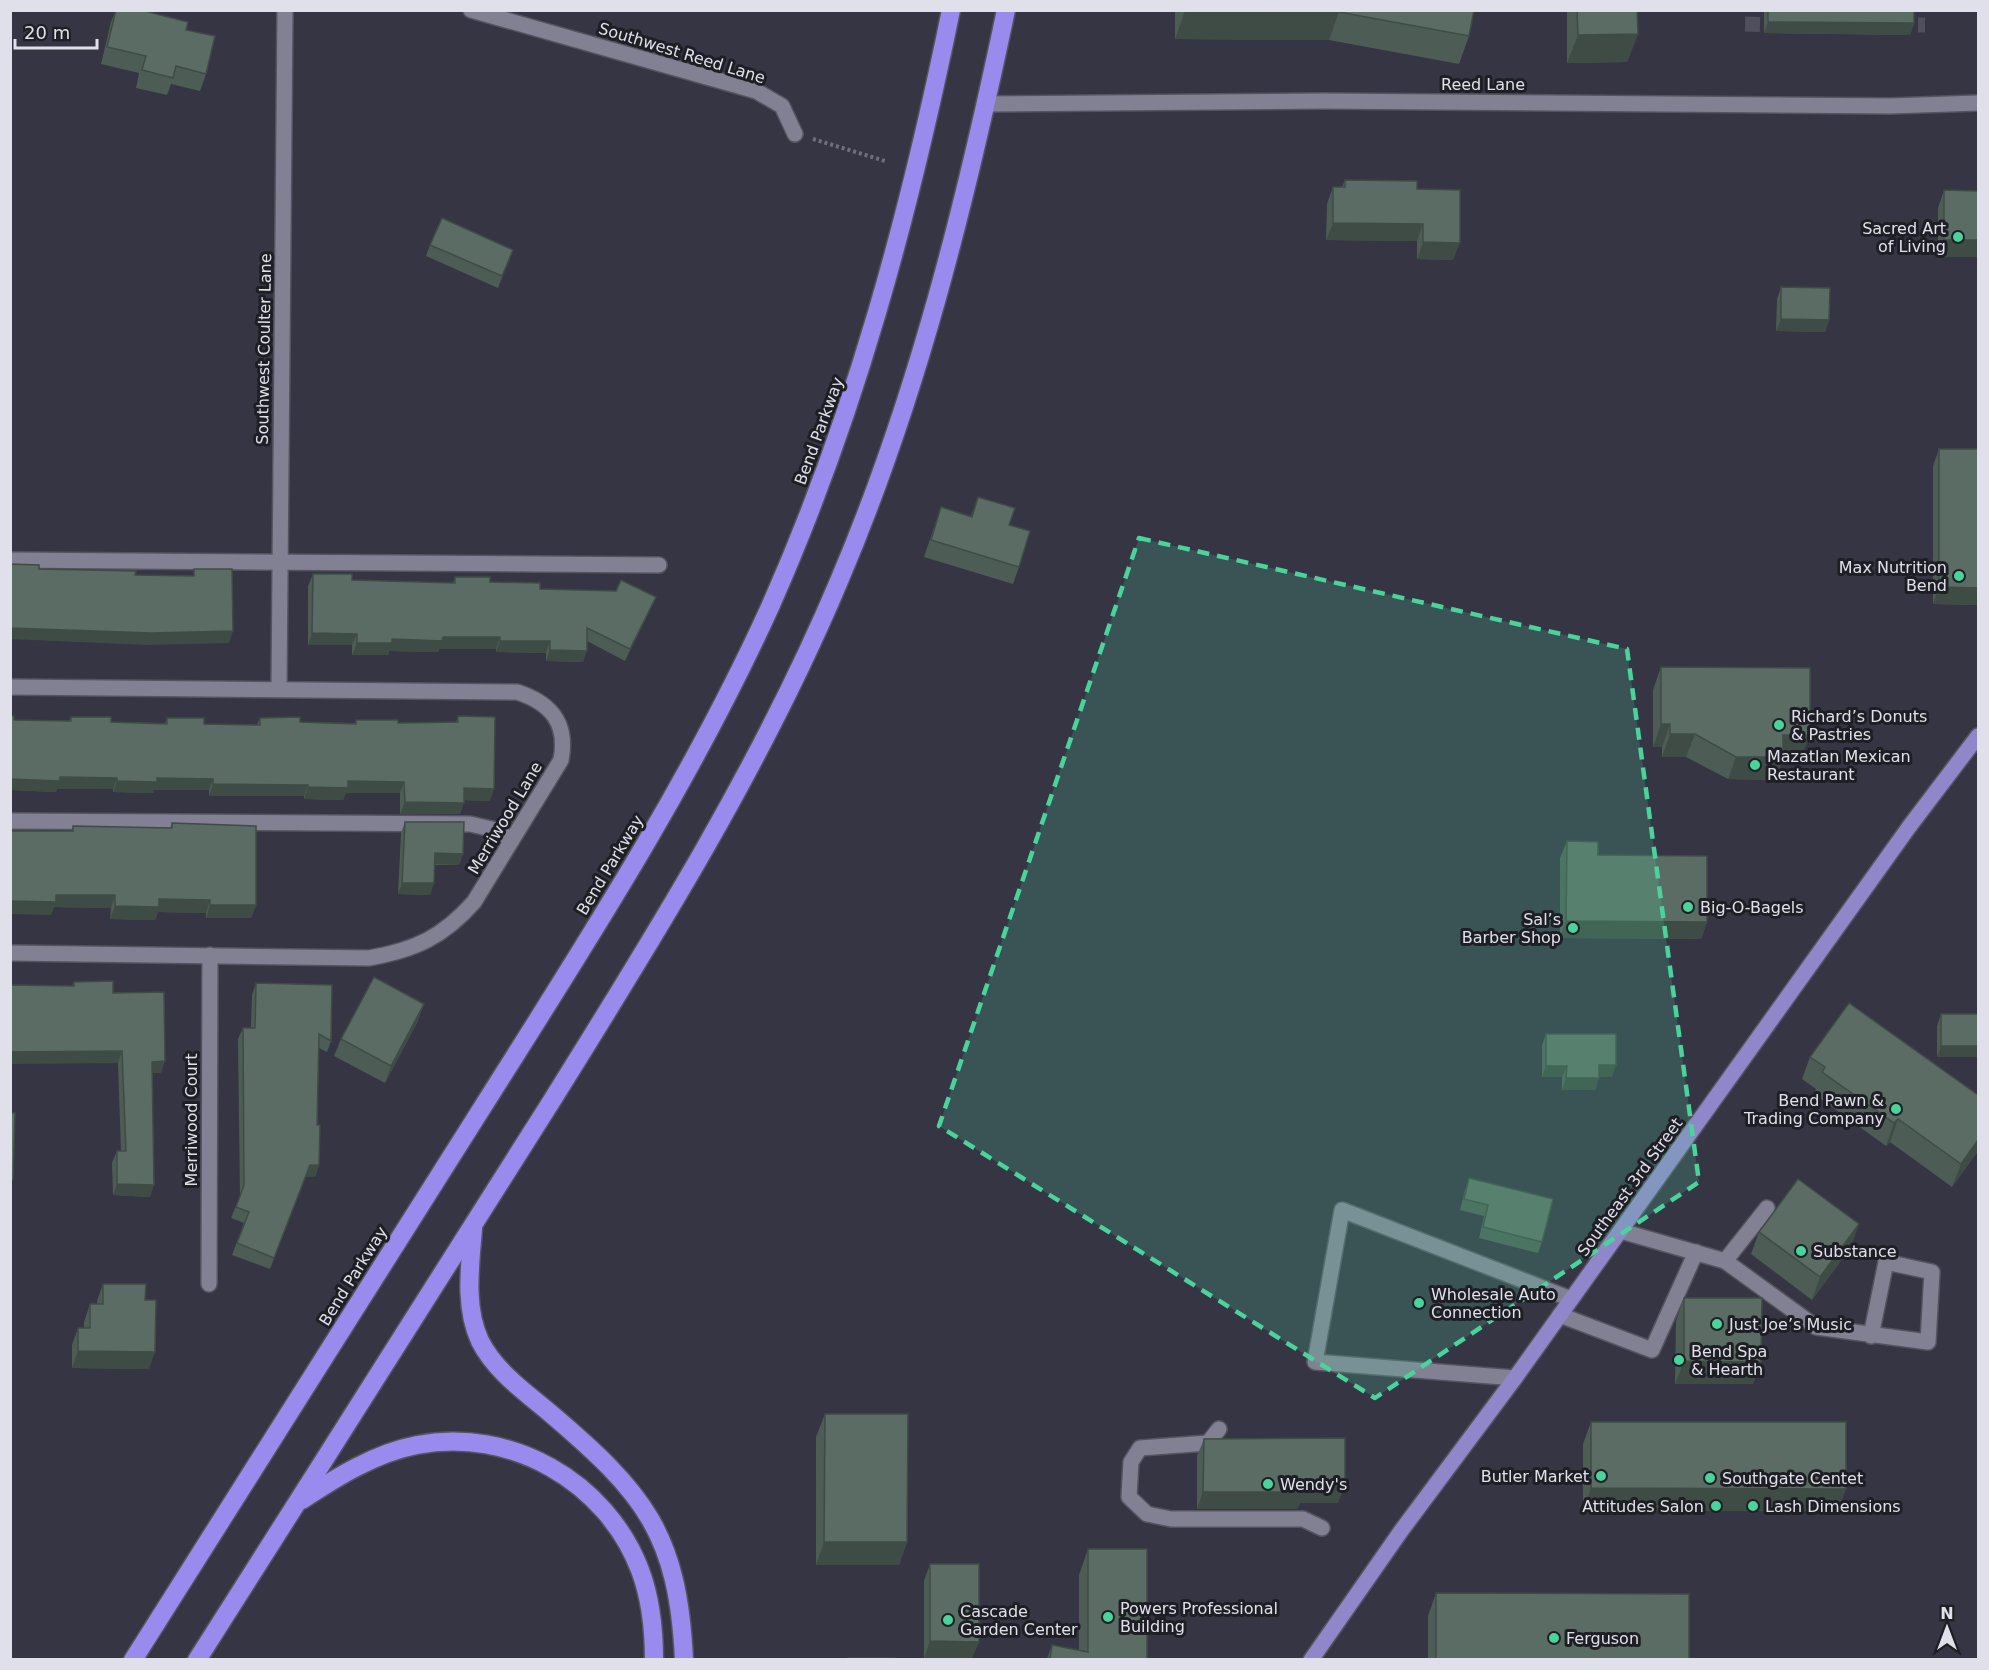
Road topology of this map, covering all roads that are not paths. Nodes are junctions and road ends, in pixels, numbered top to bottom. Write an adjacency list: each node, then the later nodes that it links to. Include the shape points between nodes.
1 (285, 10): 9 (street, Southwest Coulter Lane)
2 (471, 10): 7 (street, Southwest Reed Lane, via 756,91 782,106)
3 (951, 10): 31 (highway, Bend Parkway, via 912,186 859,375 808,516 739,671 693,760 604,914)
4 (1006, 10): 6 (highway)
5 (1978, 103): 6 (street, Reed Lane)
6 (986, 104): 19 (highway, via 947,266 912,383 875,491 818,630 750,766 676,898)
7 (795, 134)
8 (10, 560): 9 (street)
9 (279, 562): 10 (street); 12 (street, Southwest Coulter Lane)
10 (659, 564)
11 (10, 687): 12 (street, Merriwood Lane)
12 (279, 688): 15 (street, Merriwood Lane, via 517,692 534,698 560,724 564,742 561,760)
13 (1978, 736): 20 (main road, Southeast 3rd Street)
14 (10, 820): 15 (street, via 470,824 496,830)
15 (512, 840): 17 (street, Merriwood Lane, via 458,921 401,953 369,958)
16 (10, 953): 17 (street, Merriwood Lane)
17 (210, 956): 23 (street, Merriwood Court)
18 (1767, 1208): 22 (street)
19 (474, 1225): 29 (highway); 34 (highway, via 470,1299 480,1340 498,1367 596,1453 642,1505 659,1533 673,1574 681,1610)
20 (1621, 1231): 21 (street); 24 (main road, Southeast 3rd Street)
21 (1696, 1252): 22 (street); 25 (street, via 1652,1350)
22 (1725, 1261): 26 (street, via 1816,1327)
23 (208, 1284)
24 (1571, 1299): 25 (main road, Southeast 3rd Street); 27 (street, via 1342,1210 1315,1362)
25 (1560, 1315): 27 (main road, Southeast 3rd Street)
26 (1871, 1336): 26 (street, via 1886,1262 1932,1272 1928,1342)
27 (1515, 1378): 35 (main road, Southeast 3rd Street)
28 (1219, 1429): 30 (street, via 1208,1443 1140,1448 1131,1462 1129,1497 1147,1514 1171,1519 1303,1519)
29 (296, 1504): 32 (highway); 33 (highway, via 346,1473 409,1447 458,1442 522,1453 580,1487 621,1533 647,1591)
30 (1322, 1528)
31 (133, 1659)
32 (196, 1659)
33 (654, 1659)
34 (684, 1659)
35 (1311, 1659)

